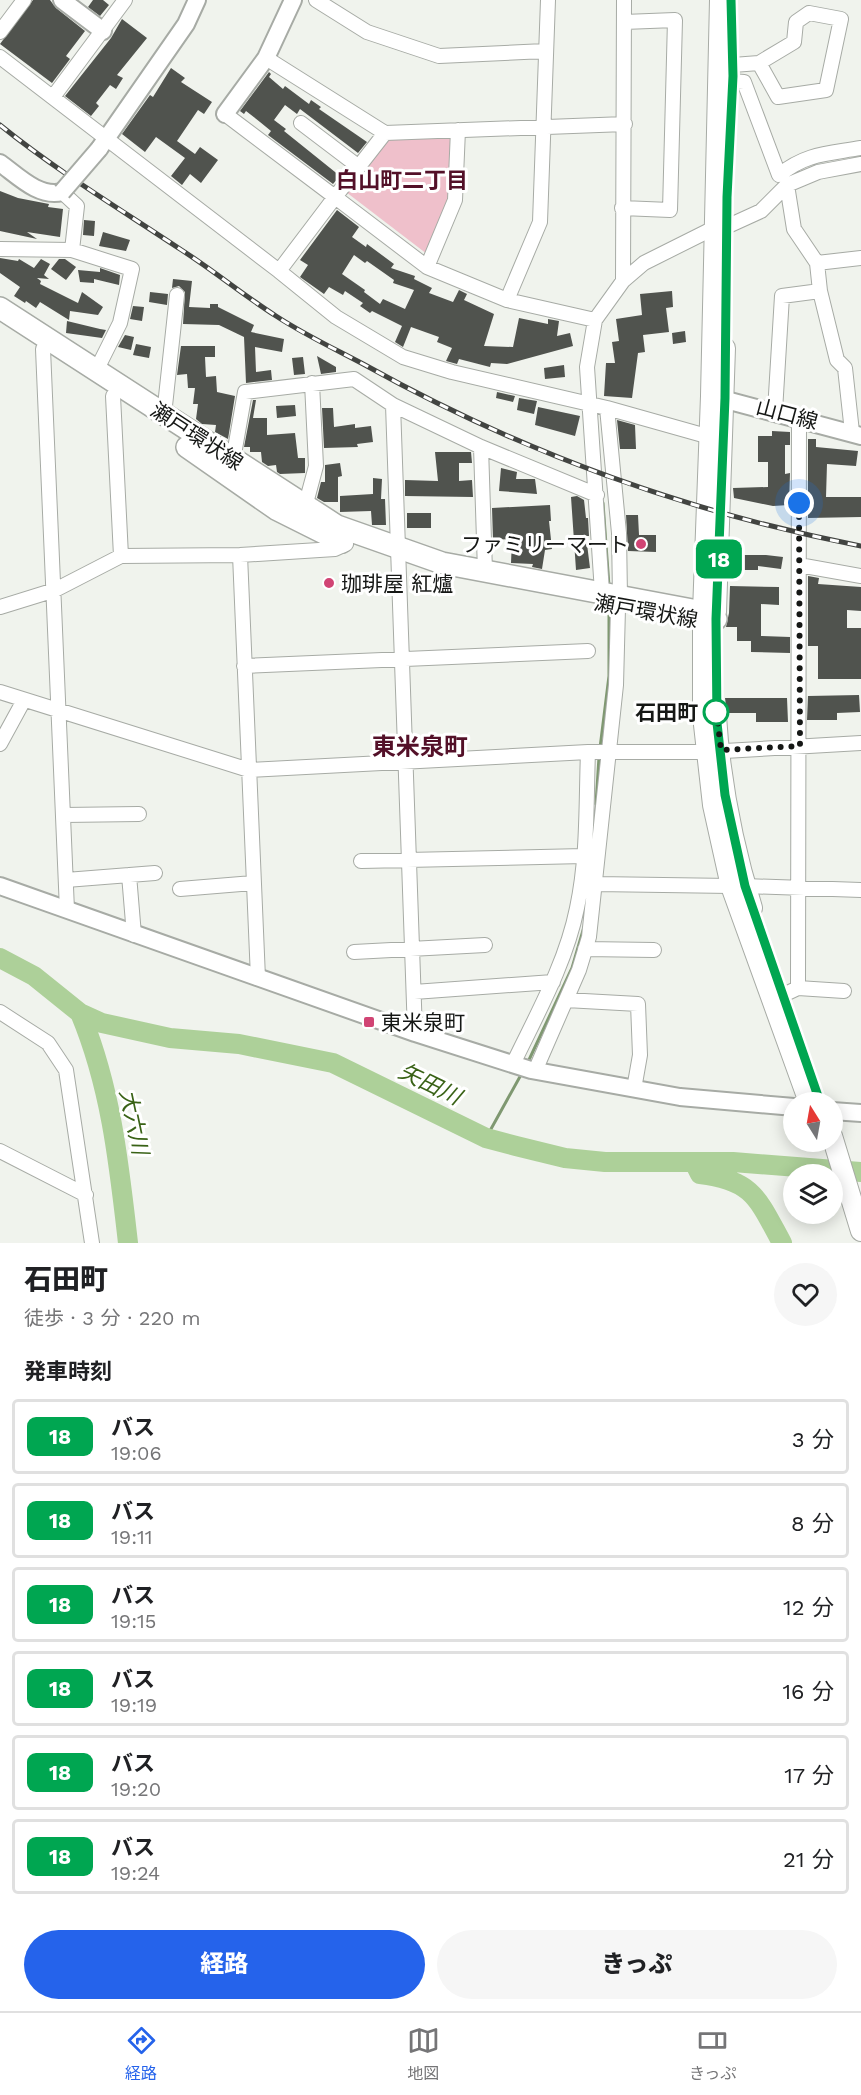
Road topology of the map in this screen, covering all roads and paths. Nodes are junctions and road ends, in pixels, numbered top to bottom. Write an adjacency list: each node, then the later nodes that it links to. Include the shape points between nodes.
1 (24, 0): 13 (street)
2 (62, 0): 12 (street)
3 (125, 0): 12 (street)
4 (197, 0): 26 (street, via 186,24)
5 (293, 0): 16 (street)
6 (316, 0): 14 (street, via 367,32 439,56)
7 (548, 0): 14 (street)
8 (624, 0): 11 (street)
9 (720, 0): 35 (main road)
10 (731, 0): 18 (main road)
11 (624, 22): 22 (street); 34 (street, via 675,20 670,210)
12 (103, 30): 19 (street)
13 (0, 32)
14 (545, 51): 23 (street)
15 (0, 57): 19 (street)
16 (266, 58): 20 (street); 25 (street)
17 (759, 63): 17 (street, via 794,42 796,22 809,13 841,19 826,90 778,97); 18 (street)
18 (733, 73): 27 (street, via 744,82 779,175 796,162 819,154); 35 (main road)
19 (53, 97): 26 (street)
20 (225, 114): 33 (street)
21 (301, 123): 30 (street)
22 (625, 124): 23 (street); 34 (street)
23 (543, 126): 24 (street); 45 (street, via 540,222)
24 (458, 130): 25 (street); 40 (street, via 456,200)
25 (385, 133): 30 (street)
26 (103, 144): 32 (street, bridge); 41 (street)
27 (861, 148)
28 (861, 164): 31 (street, via 818,172)
29 (1, 167): 32 (street, via 38,190 52,195)
30 (358, 167): 33 (street)
31 (787, 185): 35 (street, via 761,211); 39 (street, via 794,229)
32 (62, 192): 37 (street, via 77,206)
33 (335, 196): 40 (street); 41 (street)
34 (622, 208): 42 (street)
35 (721, 227): 42 (street, via 644,263); 53 (main road)
36 (0, 249): 37 (street)
37 (72, 250): 50 (street, via 132,269 120,323)
38 (861, 258): 39 (street)
39 (818, 263): 43 (street)
40 (427, 267): 45 (street)
41 (279, 271): 54 (street, via 336,317 403,357)
42 (623, 280): 47 (street)
43 (820, 291): 57 (street, via 782,296); 60 (street, via 837,360 845,368)
44 (177, 295): 58 (street)
45 (507, 300): 47 (street)
46 (0, 308): 50 (main road, 瀬戸環状線)
47 (596, 320): 54 (street, via 587,367)
48 (0, 321): 49 (main road, 瀬戸環状線)
49 (43, 350): 52 (main road, 瀬戸環状線); 73 (street)
50 (97, 369): 58 (main road, 瀬戸環状線)
51 (312, 383): 55 (street, via 354,379); 63 (street, via 245,392); 65 (street, via 316,466)
52 (113, 396): 66 (main road, 瀬戸環状線, via 276,509); 68 (street)
53 (718, 397): 57 (street, 山口線); 61 (main road); 76 (main road)
54 (589, 404): 56 (street); 64 (street)
55 (393, 405): 62 (street); 69 (street)
56 (607, 408): 61 (street); 74 (street, via 619,533)
57 (775, 411): 59 (street, 山口線)
58 (164, 415): 63 (main road, 瀬戸環状線)
59 (799, 417): 60 (street, 山口線); 70 (street)
60 (856, 434)
61 (710, 437): 76 (main road)
62 (481, 447): 64 (street); 71 (street)
63 (233, 460): 65 (main road, 瀬戸環状線)
64 (597, 495): 74 (street)
65 (305, 507): 69 (main road, 瀬戸環状線)
66 (346, 544): 67 (street, via 335,549); 69 (main road, 瀬戸環状線)
67 (240, 555): 68 (street); 79 (street)
68 (121, 556): 73 (street)
69 (397, 556): 71 (main road, 瀬戸環状線); 74 (main road, 瀬戸環状線, via 443,575); 78 (street)
70 (799, 566): 72 (street); 85 (street)
71 (485, 570): 74 (main road, 瀬戸環状線)
72 (861, 576)
73 (55, 590): 75 (street); 82 (street)
74 (613, 599): 76 (main road, 瀬戸環状線); 88 (street, via 618,661)
75 (0, 607)
76 (707, 618): 86 (main road, via 715,691)
77 (588, 651): 78 (street)
78 (404, 658): 79 (street); 89 (street)
79 (243, 666): 90 (street)
80 (0, 692): 81 (street)
81 (24, 700): 82 (street); 84 (street)
82 (59, 710): 90 (street); 92 (street)
83 (861, 743): 85 (street)
84 (0, 744)
85 (800, 746): 86 (street); 103 (street)
86 (714, 751): 88 (street); 102 (main road, via 713,805)
87 (588, 752): 88 (street); 89 (street); 93 (street)
88 (608, 754): 100 (street)
89 (406, 763): 90 (street); 94 (street)
90 (249, 770): 99 (street)
91 (139, 814): 92 (street)
92 (64, 815): 98 (street)
93 (584, 856): 94 (street); 114 (street, via 577,910)
94 (408, 860): 95 (street); 109 (street)
95 (361, 861)
96 (155, 873): 97 (street)
97 (129, 875): 98 (street); 107 (street)
98 (66, 880): 106 (street)
99 (253, 883): 104 (street); 113 (street)
100 (596, 884): 102 (street); 110 (street)
101 (0, 886): 106 (street)
102 (738, 886): 103 (street); 117 (main road); 123 (main road)
103 (798, 888): 105 (street); 117 (street)
104 (180, 889)
105 (861, 890)
106 (67, 910): 107 (street)
107 (134, 935): 113 (street)
108 (485, 945): 109 (street)
109 (412, 949): 112 (street); 116 (street)
110 (585, 949): 111 (street); 118 (street)
111 (654, 950)
112 (354, 952)
113 (258, 978): 120 (street)
114 (553, 982): 116 (street); 121 (street)
115 (844, 990): 117 (street)
116 (414, 992): 120 (street)
117 (790, 992): 124 (main road)
118 (566, 1000): 121 (street); 122 (street, via 638,1004 640,1055)
119 (0, 1012): 130 (street, via 48,1043 66,1070)
120 (415, 1034): 121 (street)
121 (525, 1068): 122 (street)
122 (634, 1089): 125 (street)
123 (805, 1092)
124 (817, 1092)
125 (783, 1106)
126 (843, 1112): 127 (street)
127 (861, 1113)
128 (0, 1151): 130 (street)
129 (836, 1152): 132 (main road)
130 (86, 1195): 133 (street)
131 (843, 1199): 132 (main road)
132 (855, 1225): 134 (main road)
133 (92, 1243)
134 (852, 1243)

